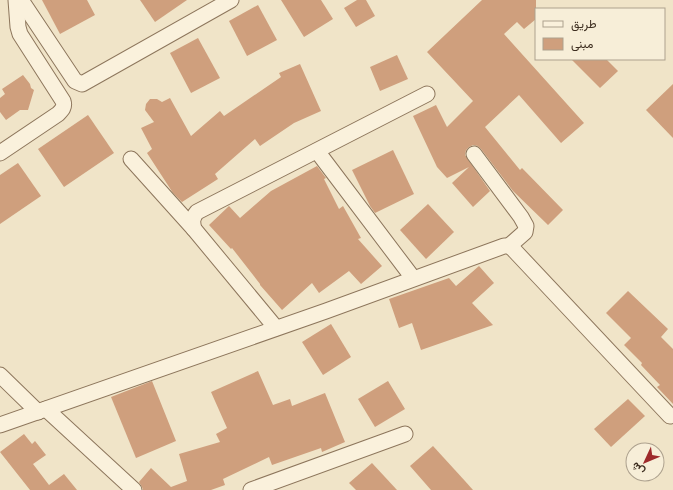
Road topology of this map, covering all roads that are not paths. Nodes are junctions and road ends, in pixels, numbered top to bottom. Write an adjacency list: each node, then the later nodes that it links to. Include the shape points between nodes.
1 (16, 0): 6 (street, via 20,34 64,104 58,114)
2 (21, 0): 3 (street, via 75,81 82,84)
3 (231, 0)
4 (427, 94): 5 (street)
5 (317, 151): 9 (street, via 197,212 192,222); 11 (street)
6 (0, 153)
7 (474, 154): 10 (street, via 526,226 525,232)
8 (131, 159): 9 (street)
9 (194, 230): 12 (street)
10 (509, 246): 11 (street, via 499,246); 15 (street)
11 (413, 278): 12 (street)
12 (276, 328): 14 (street)
13 (0, 375): 14 (street)
14 (42, 410): 16 (street); 18 (street)
15 (670, 416)
16 (0, 425)
17 (405, 434): 19 (street)
18 (134, 490)
19 (251, 490)

